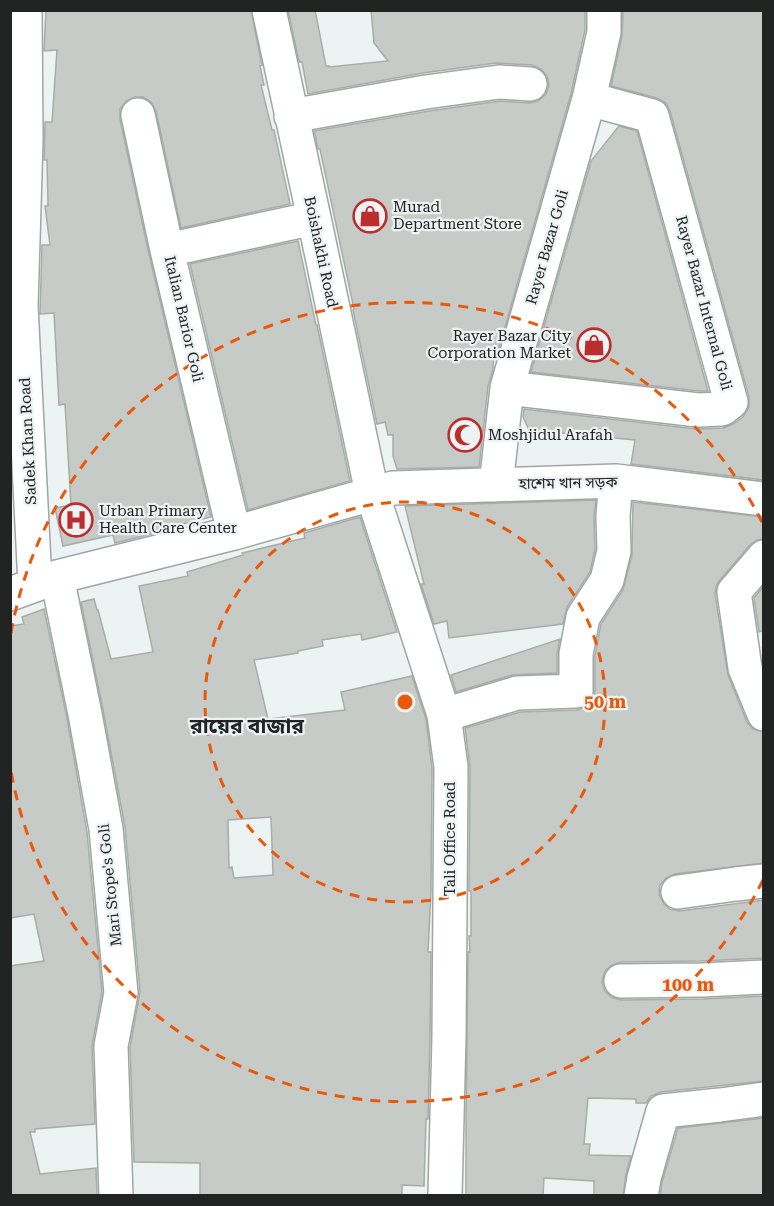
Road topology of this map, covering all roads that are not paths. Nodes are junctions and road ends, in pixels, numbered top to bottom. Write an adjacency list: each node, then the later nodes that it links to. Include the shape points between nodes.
1 (25, 10): 17 (street, Sadek Khan Road, via 21,306)
2 (269, 10): 7 (street, Boishakhi Road)
3 (604, 10): 5 (street, Rayer Bazar Goli, via 604,32)
4 (530, 84): 7 (street, via 499,82)
5 (589, 99): 10 (street, Rayer Bazar Goli); 10 (street, Rayer Bazar Internal Goli, via 652,116 731,402 722,409 698,410)
6 (138, 115): 9 (street)
7 (291, 116): 8 (street, Boishakhi Road)
8 (314, 218): 9 (street, Italian Barior Goli); 13 (street, Boishakhi Road)
9 (167, 250): 15 (street, Italian Barior Goli)
10 (507, 388): 12 (street, Rayer Bazar Goli)
11 (616, 481): 12 (street, হাশেম খান সড়ক); 14 (street, হাশেম খান সড়ক); 19 (street, via 614,551 607,580 583,618 576,654 576,691 517,693)
12 (496, 485): 13 (street, হাশেম খান সড়ক, via 393,488)
13 (372, 493): 15 (street, হাশেম খান সড়ক); 19 (street, Tali Office Road)
14 (764, 499)
15 (234, 533): 17 (street, হাশেম খান সড়ক)
16 (764, 557): 18 (street, via 734,592 745,669)
17 (34, 585): 25 (street, Mari Stope's Goli, via 85,714 106,830 121,993 111,1046)
18 (764, 714)
19 (444, 716): 26 (street, Tali Office Road, via 451,767)
20 (764, 881): 21 (street)
21 (678, 892)
22 (764, 977): 23 (street)
23 (621, 981)
24 (764, 1099): 27 (street, via 663,1111)
25 (116, 1196)
26 (445, 1196)
27 (641, 1196)

